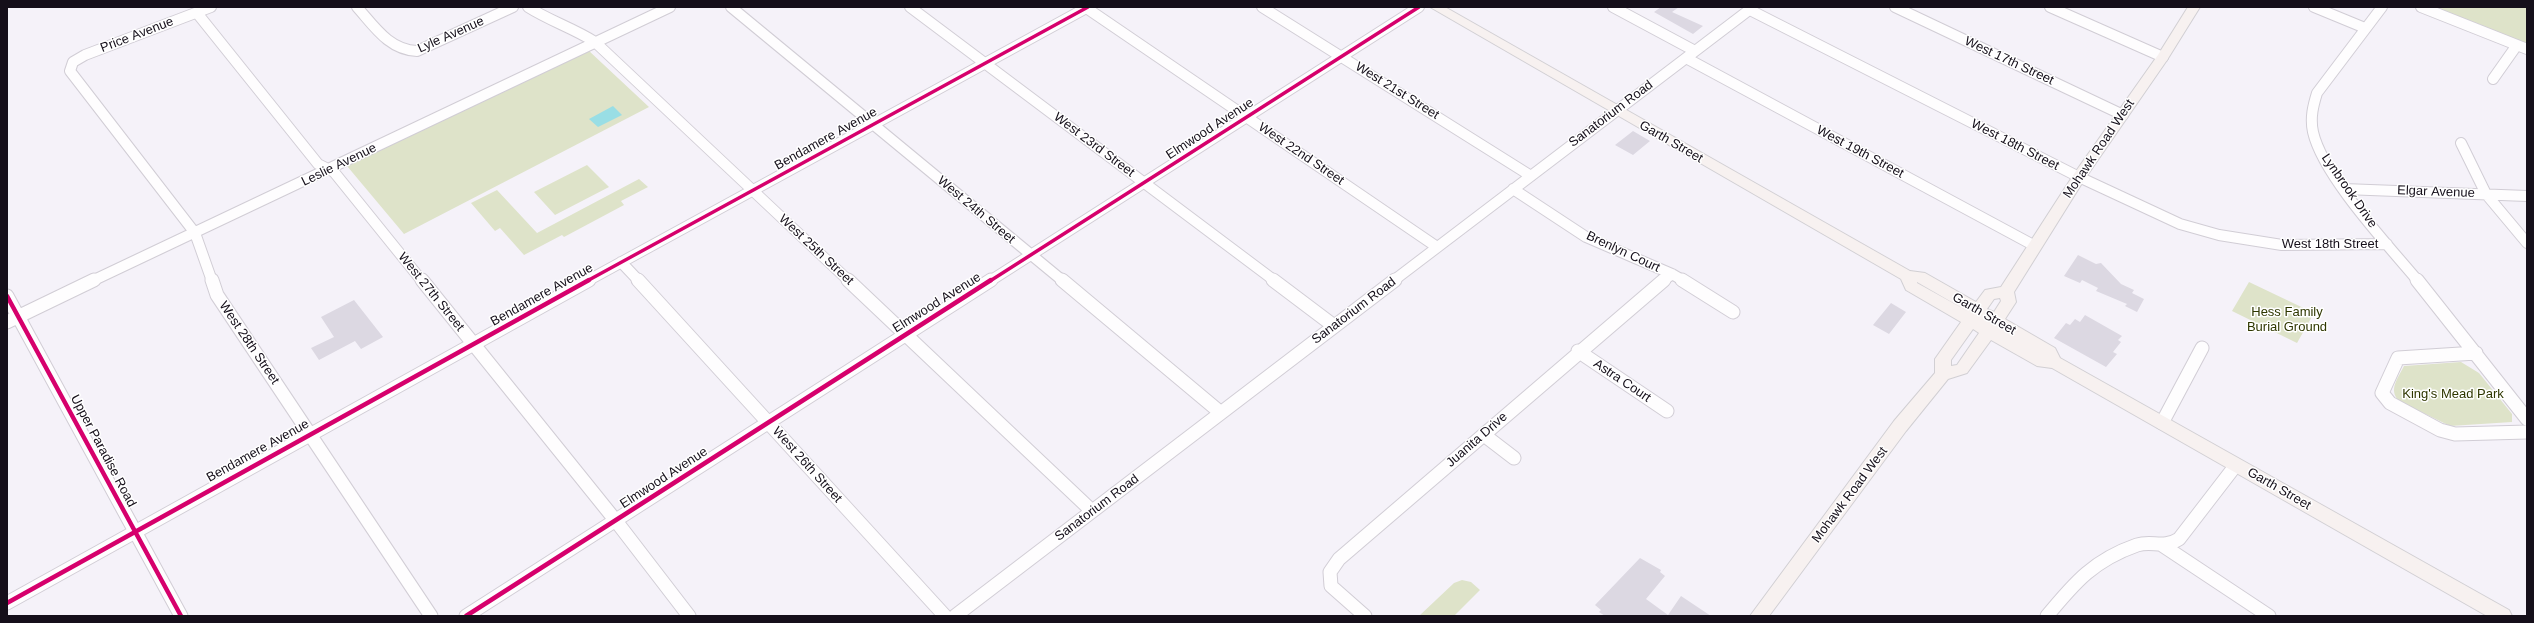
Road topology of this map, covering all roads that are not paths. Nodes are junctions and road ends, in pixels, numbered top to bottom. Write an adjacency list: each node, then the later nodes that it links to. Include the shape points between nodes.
1 (211, 7): 20 (street, Price Avenue)
2 (357, 7): 3 (street, Lyle Avenue, via 395,48 406,52 417,51)
3 (513, 7)
4 (528, 7): 22 (street, West 25th Street, via 549,20 572,27)
5 (670, 7): 22 (street, Leslie Avenue)
6 (731, 7): 35 (street, West 24th Street)
7 (910, 7): 29 (street, West 23rd Street)
8 (1086, 7): 29 (street, Bendamere Avenue); 34 (street, West 22nd Street)
9 (1262, 7): 26 (street, West 21st Street)
10 (1418, 7): 26 (street, Elmwood Avenue)
11 (1436, 7): 32 (main road, Garth Street)
12 (1613, 7): 25 (street)
13 (1895, 7): 33 (street, West 17th Street)
14 (2050, 7): 28 (street)
15 (2194, 7): 28 (main road, Mohawk Road West)
16 (2314, 7): 21 (street)
17 (2382, 7): 21 (street, Lynbrook Drive)
18 (2421, 7): 23 (street)
19 (1752, 8): 25 (street, Sanatorium Road); 39 (street, West 18th Street)
20 (196, 13): 30 (street, Price Avenue, via 85,54 73,62); 37 (street, West 27th Street, via 318,164)
21 (2365, 28): 42 (street, Lynbrook Drive, via 2321,86 2311,105 2312,132 2327,165)
22 (596, 42): 37 (street, Leslie Avenue); 43 (street, West 25th Street)
23 (2517, 45): 24 (street); 31 (street)
24 (2527, 49)
25 (1695, 51): 27 (street, Sanatorium Road)
26 (1342, 56): 34 (street, Elmwood Avenue); 38 (street, West 21st Street)
27 (1686, 58): 32 (street, Sanatorium Road); 49 (street, West 19th Street)
28 (2163, 58): 33 (main road, Mohawk Road West)
29 (985, 63): 35 (street, Bendamere Avenue); 40 (street, West 23rd Street)
30 (70, 71): 46 (street, West 28th Street)
31 (2493, 79)
32 (1617, 110): 38 (street, Sanatorium Road); 57 (main road, Garth Street, via 1907,276 1911,286)
33 (2123, 114): 39 (main road, Mohawk Road West)
34 (1247, 117): 40 (street, Elmwood Avenue); 50 (street, West 22nd Street)
35 (875, 124): 43 (street, Bendamere Avenue); 51 (street, West 24th Street)
36 (2461, 143): 44 (street)
37 (329, 169): 46 (street, Leslie Avenue); 62 (street, West 27th Street)
38 (1531, 176): 41 (street, Sanatorium Road)
39 (2079, 177): 48 (street, West 18th Street, via 2152,213 2219,235 2282,245); 49 (main road, Mohawk Road West)
40 (1145, 183): 51 (street, Elmwood Avenue); 59 (street, West 23rd Street)
41 (1513, 189): 50 (street, Sanatorium Road); 53 (street, Brenlyn Court, via 1592,240)
42 (2344, 189): 44 (street, Elgar Avenue); 48 (street, Lynbrook Drive)
43 (752, 191): 52 (street, Bendamere Avenue); 61 (street, West 25th Street)
44 (2486, 194): 45 (street, Elgar Avenue); 47 (street)
45 (2527, 196)
46 (195, 233): 58 (street, Leslie Avenue); 73 (street, West 28th Street, via 217,295)
47 (2527, 242)
48 (2387, 244): 65 (street, Lynbrook Drive)
49 (2035, 246): 54 (main road, Mohawk Road West)
50 (1437, 248): 59 (street, Sanatorium Road)
51 (1031, 256): 61 (street, Elmwood Avenue); 68 (street, West 24th Street)
52 (621, 262): 62 (street, Bendamere Avenue); 70 (street, West 26th Street)
53 (1672, 274): 56 (street, Brenlyn Court); 64 (street, Juanita Drive)
54 (2006, 292): 57 (main road, via 1990,294); 60 (main road, Mohawk Road West, via 2009,302)
55 (7, 296): 58 (street, Upper Paradise Road)
56 (1733, 312)
57 (1974, 316): 60 (main road, Garth Street); 66 (main road, via 1943,359)
58 (13, 320): 79 (street, Upper Paradise Road)
59 (1334, 326): 68 (street, Sanatorium Road)
60 (1993, 326): 66 (main road, Mohawk Road West, via 1962,369); 71 (main road, Garth Street, via 2042,362 2054,362)
61 (905, 334): 70 (street, Elmwood Avenue); 77 (street, West 25th Street)
62 (474, 344): 73 (street, Bendamere Avenue); 78 (street, West 27th Street)
63 (2202, 348): 71 (street)
64 (1578, 351): 67 (street, Astra Court); 74 (street, Juanita Drive)
65 (2476, 353): 69 (street, Lynbrook Drive); 72 (street, via 2398,358 2382,393 2390,403 2440,430 2455,434)
66 (1943, 375): 89 (main road, Mohawk Road West, via 1900,426)
67 (1667, 411)
68 (1221, 413): 77 (street, Sanatorium Road)
69 (2527, 419)
70 (769, 423): 78 (street, Elmwood Avenue); 86 (street, West 26th Street)
71 (2162, 423): 76 (main road, Garth Street)
72 (2527, 432)
73 (309, 435): 79 (street, Bendamere Avenue); 83 (street, West 28th Street)
74 (1484, 435): 75 (street); 88 (street, Juanita Drive, via 1339,559 1330,572 1331,586)
75 (1514, 458)
76 (2236, 465): 80 (street, via 2185,533 2171,544); 92 (main road, Garth Street)
77 (1092, 511): 87 (street, Sanatorium Road)
78 (616, 521): 84 (street, Elmwood Avenue); 85 (street, West 27th Street)
79 (134, 531): 81 (street, Bendamere Avenue); 82 (street, Upper Paradise Road)
80 (2162, 545): 90 (street, via 2139,544 2095,565 2079,578); 91 (street)
81 (7, 603)
82 (181, 616)
83 (431, 616)
84 (466, 616)
85 (689, 616)
86 (945, 616)
87 (955, 616)
88 (1364, 616)
89 (1759, 616)
90 (2047, 616)
91 (2269, 616)
92 (2503, 616)

